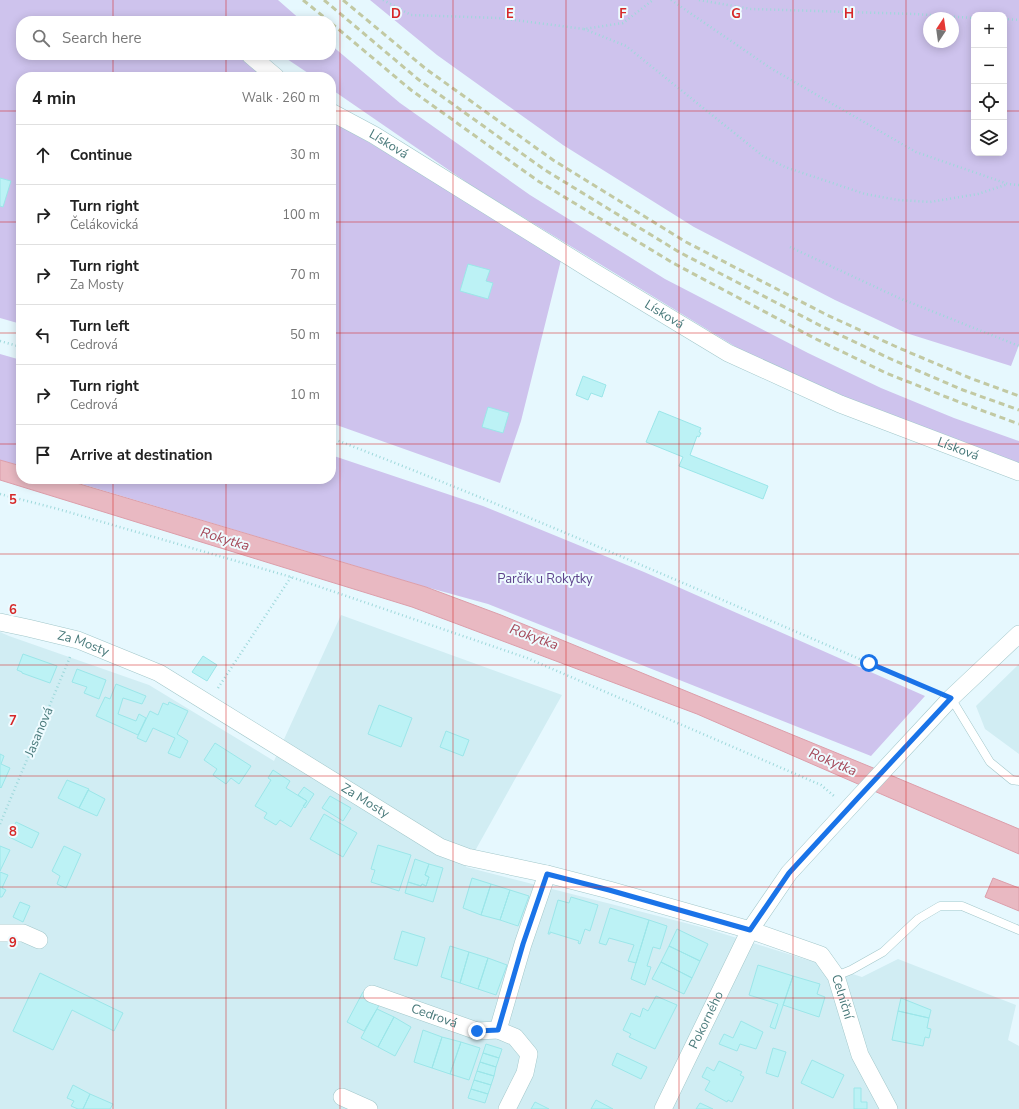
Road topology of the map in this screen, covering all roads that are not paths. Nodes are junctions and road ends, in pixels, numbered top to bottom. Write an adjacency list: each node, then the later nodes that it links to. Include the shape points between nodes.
1 (256, 60): 2 (street)
2 (270, 72)
3 (336, 115): 4 (street, Lísková, via 728,353 840,404)
4 (1019, 472)
5 (0, 622): 9 (street, Za Mosty, via 78,640 159,673 440,847 467,857)
6 (1019, 634): 7 (street, Pokorného)
7 (951, 698): 8 (lane, via 990,762 1012,780); 10 (street, Pokorného, via 789,873)
8 (1019, 781)
9 (547, 874): 10 (street, Za Mosty); 16 (street)
10 (750, 930): 14 (street, Celniční, via 821,955); 20 (street, Pokorného)
11 (1019, 930): 14 (lane, via 962,906 940,906 918,919 883,952)
12 (0, 933): 13 (street, via 23,933)
13 (39, 940)
14 (836, 976): 21 (street, Celniční, via 860,1055)
15 (372, 994): 16 (street, Cedrová, via 477,1031)
16 (498, 1030): 19 (street, Cedrová, via 515,1037 529,1054 525,1073)
17 (342, 1098): 18 (street)
18 (369, 1109)
19 (507, 1109)
20 (663, 1109)
21 (889, 1109)

